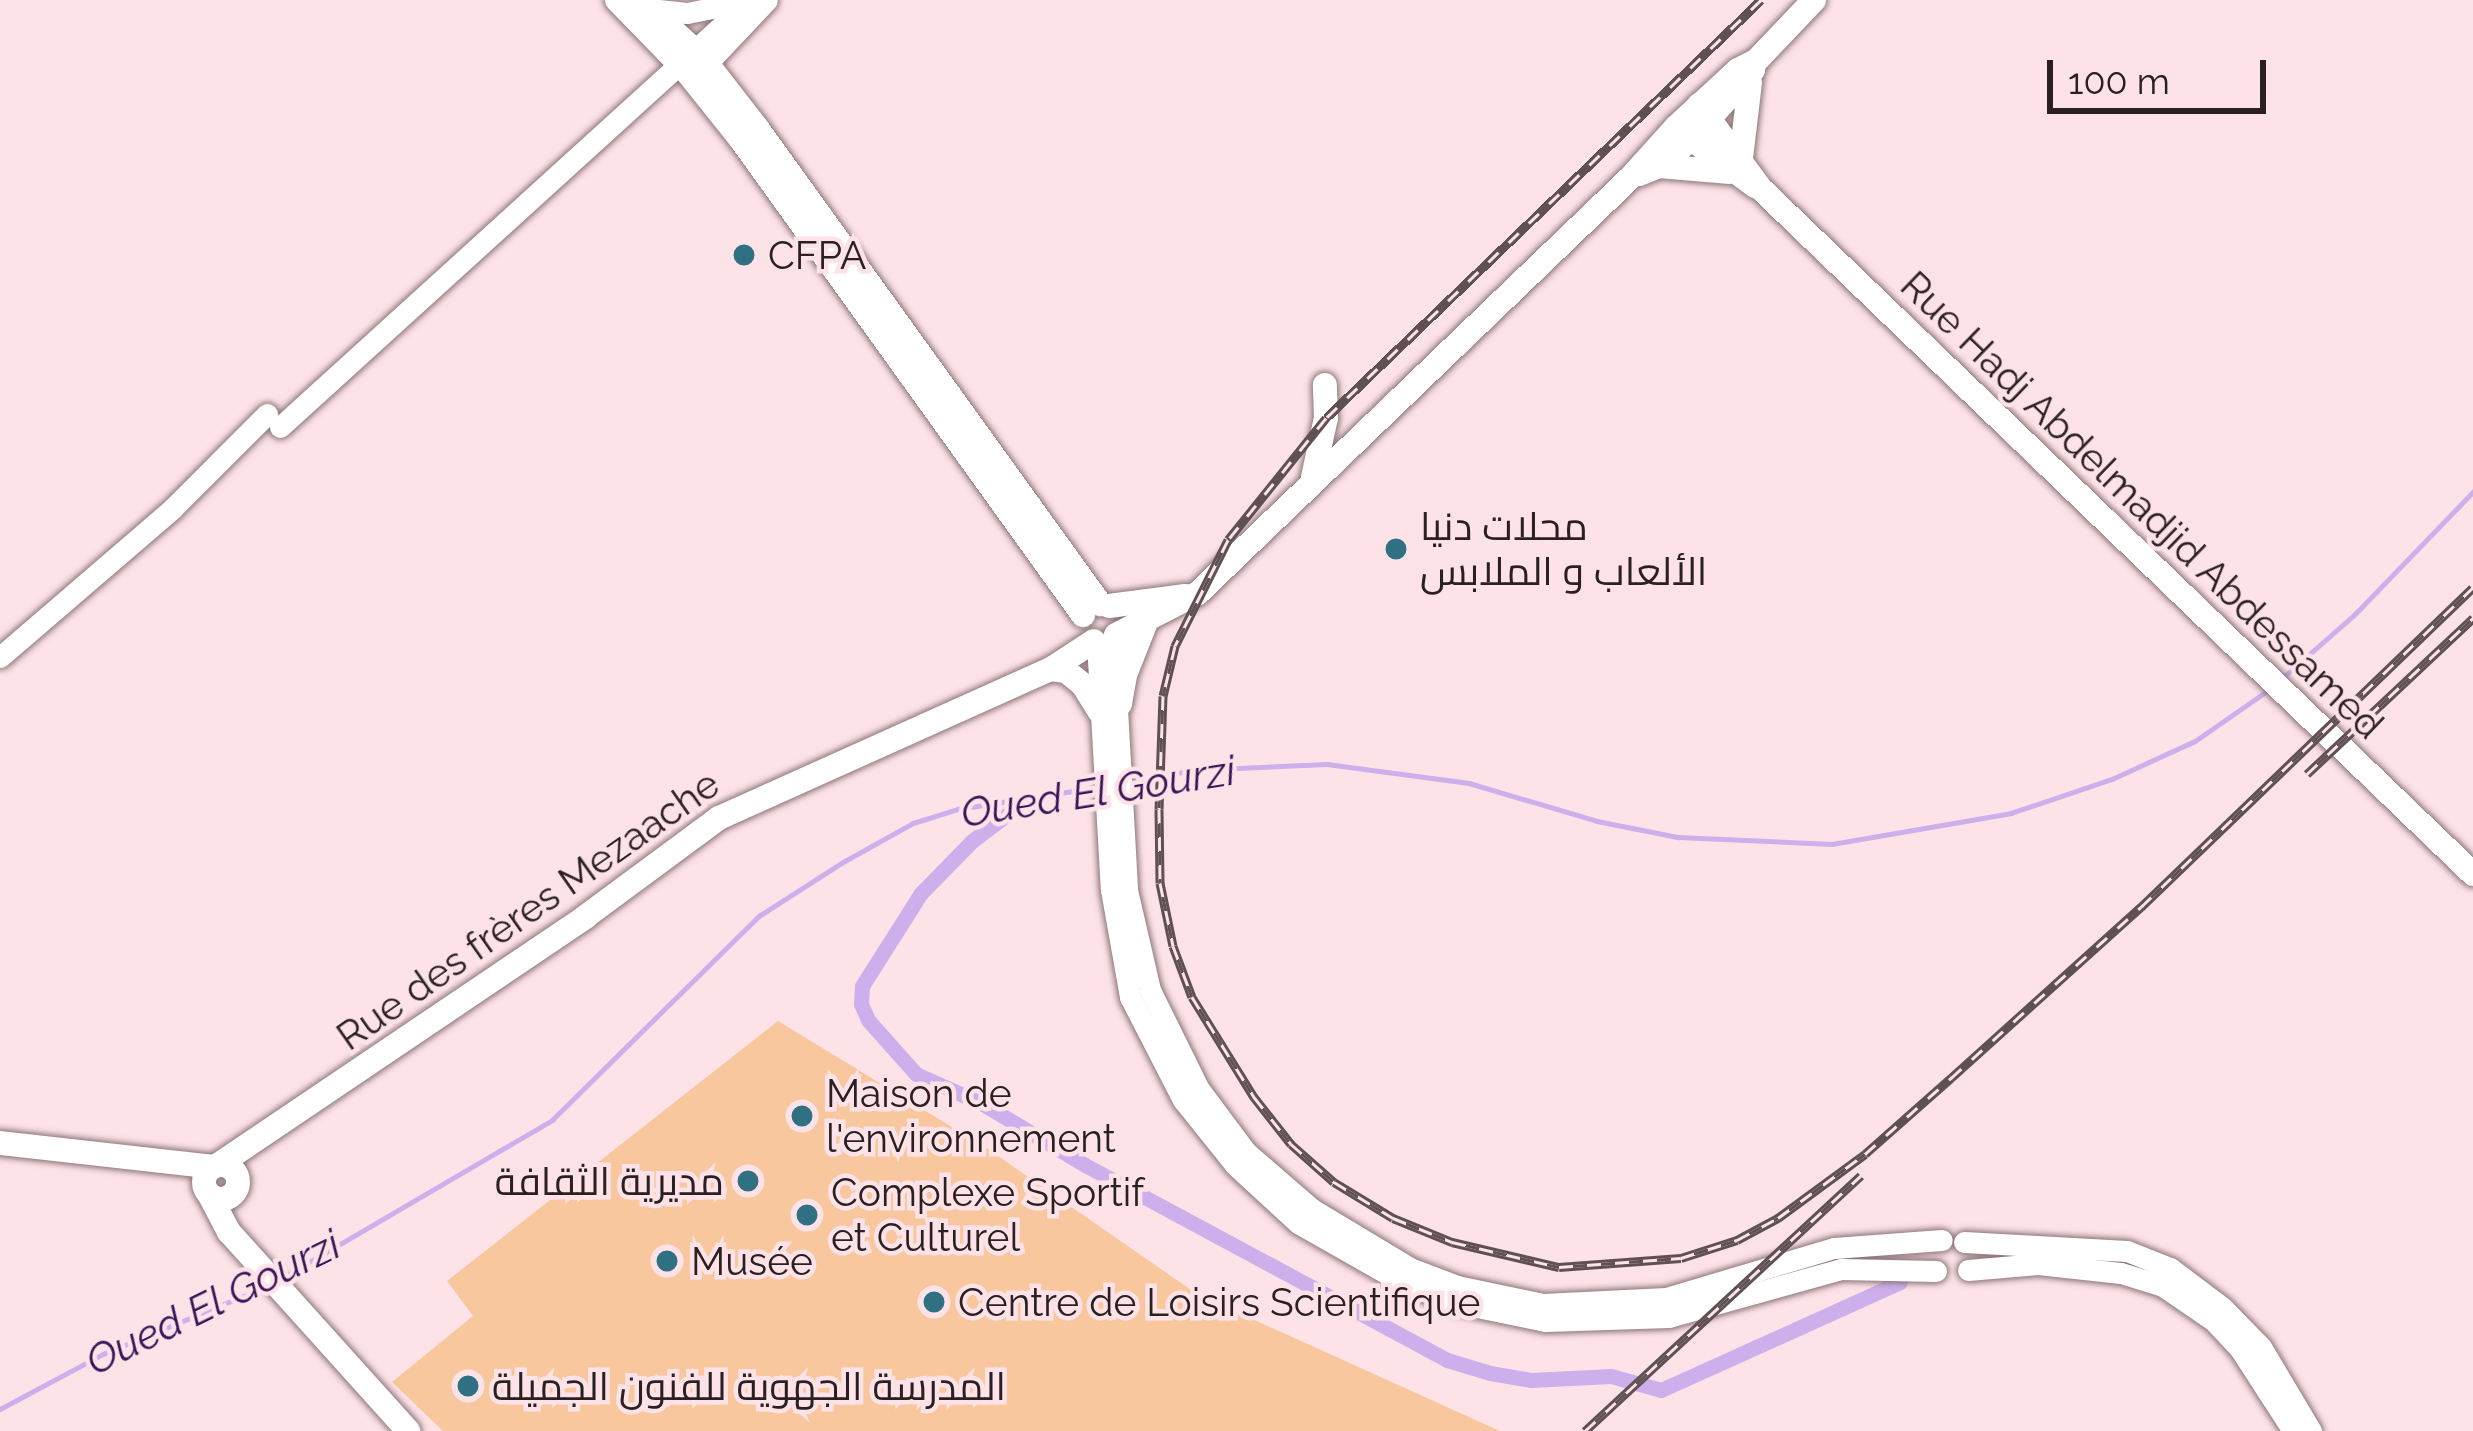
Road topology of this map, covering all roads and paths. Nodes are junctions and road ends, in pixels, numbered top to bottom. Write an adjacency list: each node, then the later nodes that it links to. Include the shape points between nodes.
1 (617, 0): 7 (main road)
2 (749, 0): 5 (street, via 687,13); 7 (street)
3 (767, 0): 7 (street)
4 (1814, 0): 6 (main road)
5 (644, 5): 7 (main road)
6 (1794, 11): 8 (main road)
7 (694, 64): 18 (main road); 19 (street)
8 (1754, 68): 9 (main road); 11 (main road)
9 (1705, 112): 10 (main road); 11 (main road)
10 (1683, 133): 11 (main road); 12 (main road); 13 (main road)
11 (1735, 165): 12 (main road); 23 (main road, Rue Hadj Abdelmadjid Abdessamed)
12 (1659, 166): 13 (main road)
13 (1631, 177): 15 (main road)
14 (1324, 385): 15 (main road, via 1326,418)
15 (1311, 483): 16 (main road)
16 (1193, 594): 17 (main road); 18 (main road)
17 (1146, 622): 18 (main road); 21 (main road)
18 (1099, 626): 20 (main road, Rue des frères Mezaache); 21 (street)
19 (0, 657)
20 (1040, 672): 21 (main road, via 1066,671); 24 (main road, Rue des frères Mezaache, via 718,818)
21 (1110, 708): 22 (street)
22 (1114, 834): 28 (street, via 1150,990 1199,1089 1277,1181 1410,1268 1504,1299 1607,1305 1666,1298 1834,1248); 31 (street, via 1130,997 1183,1100 1266,1195 1358,1261 1489,1312 1588,1323 1669,1317 1840,1268)
23 (2473, 874)
24 (272, 1130): 26 (main road, Rue des frères Mezaache); 27 (main road, Rue des frères Mezaache)
25 (0, 1143): 26 (main road)
26 (211, 1178): 27 (main road, via 220,1199); 29 (main road)
27 (237, 1187): 29 (main road)
28 (1953, 1240): 30 (street, via 1972,1258); 31 (street, via 1931,1254); 34 (street, via 2126,1252 2170,1268 2261,1347)
29 (245, 1250): 32 (main road)
30 (1968, 1270): 31 (street, via 1948,1278); 33 (street, via 2038,1264 2162,1286 2240,1349)
31 (1936, 1271)
32 (407, 1431)
33 (2293, 1431)
34 (2311, 1431)

